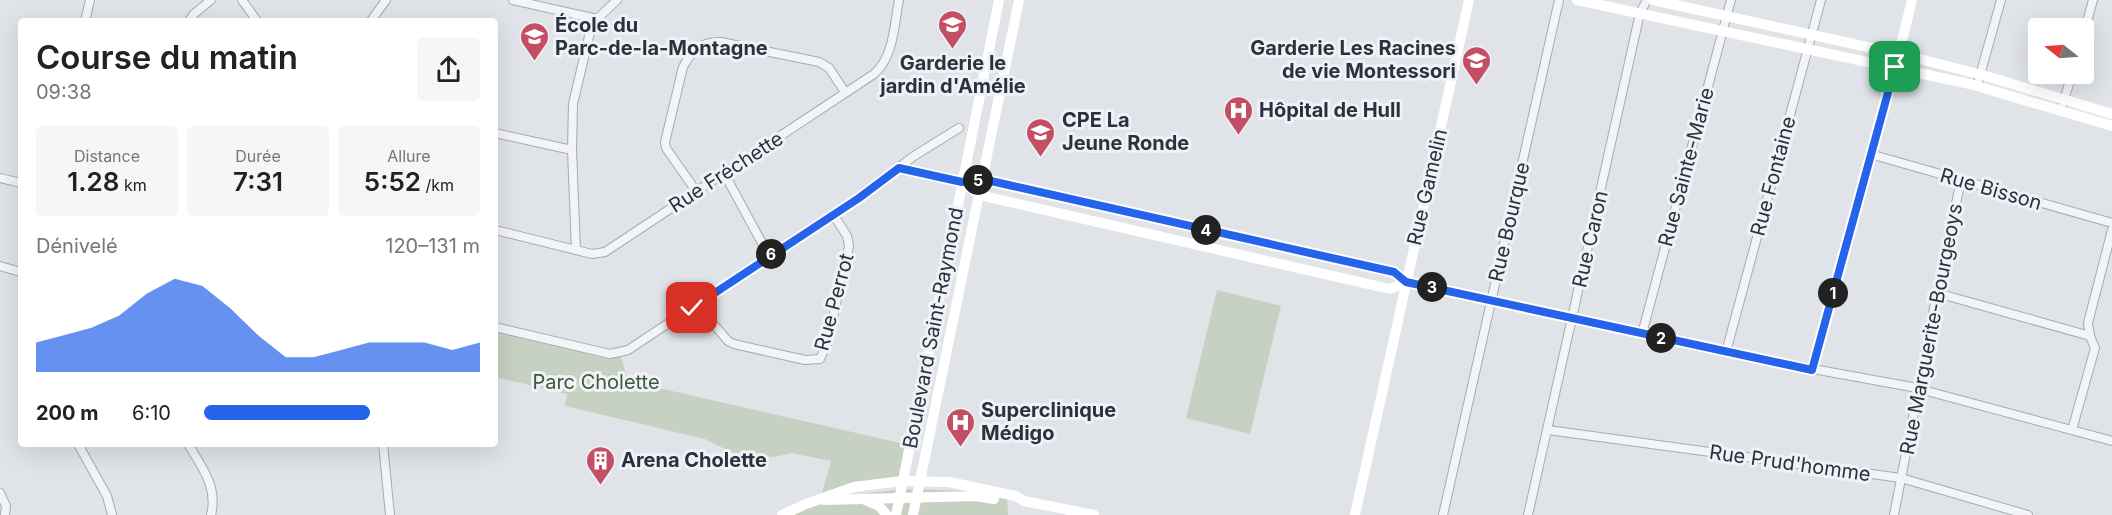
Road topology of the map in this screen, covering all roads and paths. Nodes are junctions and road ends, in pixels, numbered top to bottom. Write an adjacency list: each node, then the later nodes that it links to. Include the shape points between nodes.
1 (90, 0): 22 (street)
2 (211, 0): 23 (street)
3 (242, 0): 24 (street)
4 (386, 0): 25 (street)
5 (513, 0): 27 (street)
6 (617, 0): 27 (street)
7 (899, 0): 36 (street, Rue Fréchette, via 885,63)
8 (999, 0): 50 (street, Boulevard Saint-Raymond)
9 (1018, 0): 47 (street, Boulevard Saint-Raymond)
10 (1469, 0): 61 (street, Rue Gamelin)
11 (1560, 0): 63 (street, Rue Bourque)
12 (1577, 0): 20 (street)
13 (1647, 0): 20 (street, Rue Caron)
14 (1653, 0): 21 (street)
15 (1731, 0): 21 (street, Rue Sainte-Marie)
16 (1821, 0): 29 (street, Rue Fontaine)
17 (1912, 0): 31 (street)
18 (2001, 0): 33 (street)
19 (2093, 0): 26 (street)
20 (1640, 13): 28 (street); 65 (street, Rue Caron)
21 (1726, 16): 28 (street, Rue Sainte-Marie); 29 (street)
22 (86, 18)
23 (191, 18)
24 (255, 18)
25 (373, 18)
26 (2088, 18)
27 (597, 19): 42 (street, via 591,28 575,94)
28 (1722, 31): 30 (street); 67 (street, Rue Sainte-Marie)
29 (1812, 34): 30 (street, Rue Fontaine); 31 (street)
30 (1807, 48): 32 (street); 69 (street, Rue Fontaine)
31 (1898, 54): 32 (street); 33 (street)
32 (1895, 67): 35 (street); 43 (street)
33 (1980, 75): 35 (street); 37 (street)
34 (2069, 84): 37 (street)
35 (1977, 86): 37 (street)
36 (845, 92): 45 (street, Rue Fréchette); 51 (street, via 829,68 819,62 721,42 701,45 684,67 665,142)
37 (2062, 105): 38 (street); 39 (street)
38 (2112, 114)
39 (2112, 126)
40 (959, 128): 44 (street)
41 (498, 134): 42 (street)
42 (572, 150): 57 (street)
43 (1870, 154): 48 (street, Rue Bisson); 70 (street)
44 (899, 168): 50 (street); 53 (street)
45 (724, 173): 51 (street, Rue Fréchette); 58 (street)
46 (0, 178): 49 (street)
47 (982, 179): 50 (street); 52 (street, Boulevard Saint-Raymond); 61 (street, via 1394,272)
48 (1961, 180): 54 (street, Rue Bisson); 62 (street, Rue Marguerite-Bourgeoys)
49 (18, 182)
50 (962, 182): 52 (street); 80 (street, Boulevard Saint-Raymond)
51 (696, 191): 57 (street, Rue Fréchette, via 605,252)
52 (979, 195): 61 (street, via 1390,289); 79 (street, Boulevard Saint-Raymond)
53 (833, 214): 58 (street); 64 (street, Rue Perrot, via 849,246 827,344 820,359 805,360 734,344)
54 (2112, 223)
55 (2112, 230): 68 (street, via 2089,314)
56 (498, 231): 57 (street, Rue Fréchette)
57 (576, 250)
58 (769, 256): 64 (street)
59 (0, 266): 60 (street)
60 (18, 271)
61 (1406, 282): 63 (street); 96 (street, Rue Gamelin)
62 (1937, 293): 68 (street); 71 (street, Rue Marguerite-Bourgeoys)
63 (1491, 300): 65 (street); 97 (street, Rue Bourque)
64 (696, 304): 66 (street, via 620,353 595,351)
65 (1572, 317): 67 (street); 72 (street, Rue Caron)
66 (498, 328)
67 (1642, 334): 69 (street)
68 (2090, 336): 73 (street, via 2094,348)
69 (1726, 352): 70 (street)
70 (1812, 370): 71 (street)
71 (1919, 388): 73 (street); 78 (street, Rue Marguerite-Bourgeoys)
72 (1548, 429): 78 (street, Rue Prud'homme); 98 (street, Rue Caron)
73 (2072, 430): 74 (street)
74 (2112, 441)
75 (80, 447): 88 (street, via 107,496)
76 (190, 447): 89 (street, via 212,489)
77 (383, 447): 90 (street)
78 (1901, 478): 99 (street, Rue Marguerite-Bourgeoys); 100 (street, Rue Prud'homme)
79 (921, 480): 80 (street); 83 (street, Boulevard Saint-Raymond); 86 (street, via 966,485)
80 (902, 481): 82 (street, Boulevard Saint-Raymond); 85 (street, via 868,483)
81 (0, 493): 87 (street)
82 (899, 497): 83 (street); 84 (street); 93 (street, Boulevard Saint-Raymond)
83 (917, 497): 86 (street, via 976,496); 94 (street, Boulevard Saint-Raymond)
84 (862, 499): 85 (street); 92 (street, via 879,506)
85 (820, 500): 91 (street)
86 (1024, 501): 95 (street)
87 (5, 515)
88 (112, 515)
89 (211, 515)
90 (390, 515)
91 (782, 515)
92 (887, 515)
93 (896, 515)
94 (914, 515)
95 (1094, 515)
96 (1355, 515)
97 (1443, 515)
98 (1528, 515)
99 (1894, 515)
100 (2028, 515)

